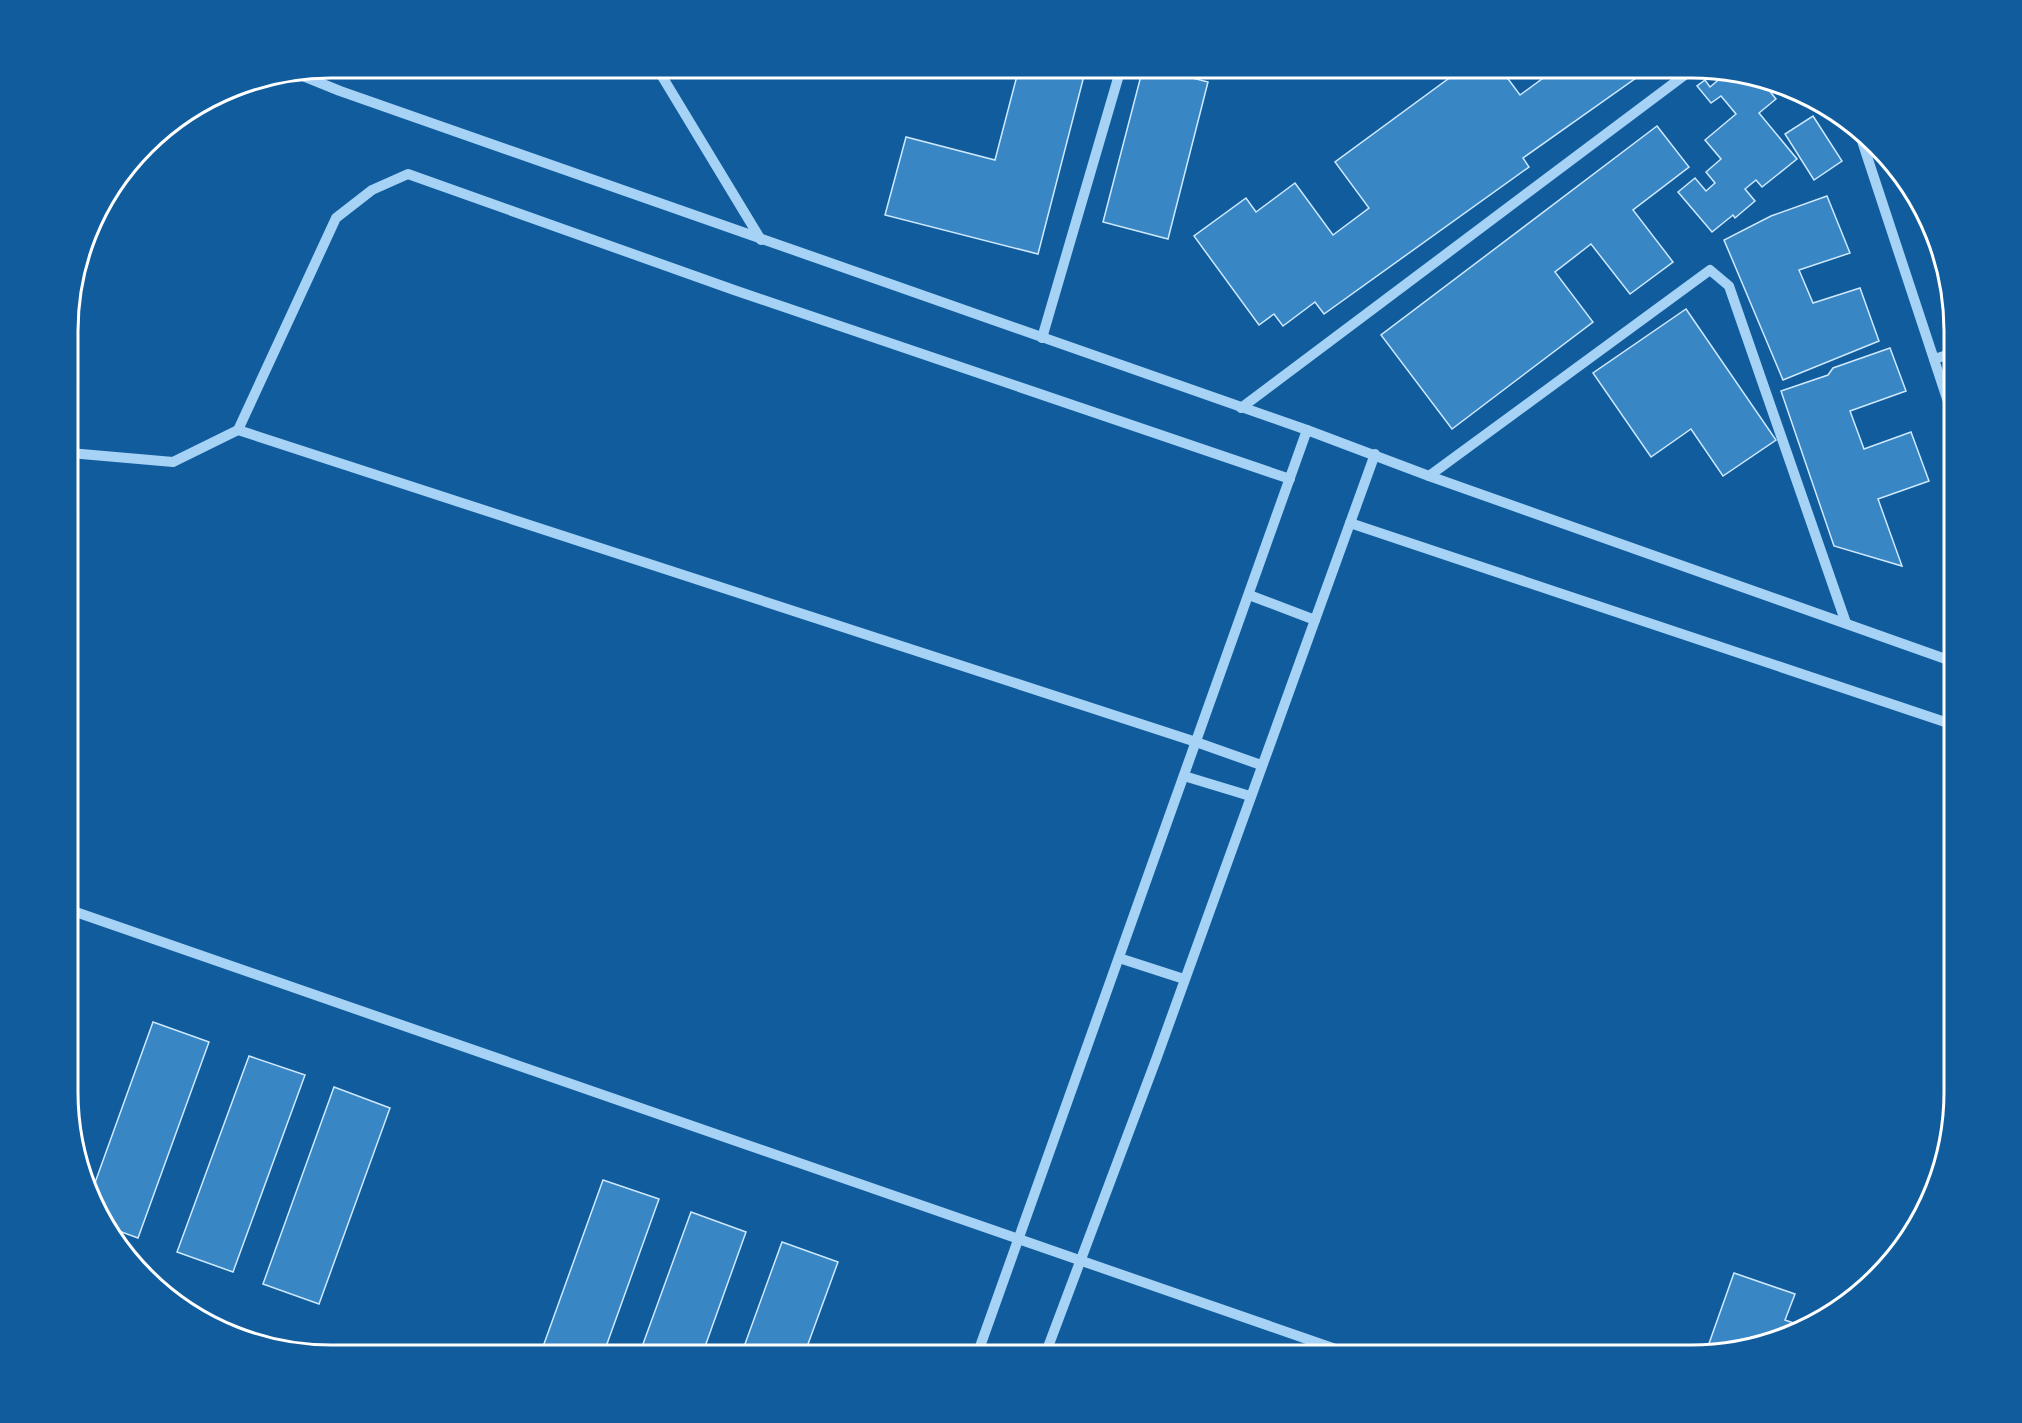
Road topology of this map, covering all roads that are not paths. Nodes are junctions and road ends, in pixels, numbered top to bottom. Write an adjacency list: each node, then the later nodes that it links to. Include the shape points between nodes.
1 (663, 78): 6 (street)
2 (1118, 78): 7 (street)
3 (1681, 78): 11 (street)
4 (311, 79): 6 (street)
5 (1864, 146): 9 (street)
6 (761, 240): 7 (street)
7 (1042, 338): 11 (street)
8 (1944, 356): 9 (street)
9 (1934, 359): 10 (street)
10 (1944, 390)
11 (1241, 408): 13 (street)
12 (238, 430): 14 (street, via 173,462); 17 (street, via 336,218 372,190 408,174 734,290); 24 (street)
13 (1307, 430): 15 (street); 17 (street)
14 (78, 454)
15 (1376, 454): 16 (street); 18 (street)
16 (1429, 476): 21 (street); 21 (street, via 1710,270 1729,286)
17 (1290, 479): 19 (street)
18 (1350, 523): 20 (street); 23 (street)
19 (1249, 595): 20 (street); 24 (street)
20 (1315, 620): 25 (street)
21 (1846, 623): 22 (street)
22 (1944, 658)
23 (1944, 722)
24 (1196, 742): 25 (street); 26 (street)
25 (1261, 765): 27 (street)
26 (1184, 776): 27 (street); 29 (street)
27 (1250, 795): 30 (street)
28 (78, 913): 31 (street)
29 (1119, 958): 30 (street); 31 (street)
30 (1184, 979): 32 (street)
31 (1018, 1239): 32 (street); 33 (street)
32 (1080, 1260): 34 (street); 35 (street)
33 (981, 1345)
34 (1049, 1345)
35 (1324, 1345)

